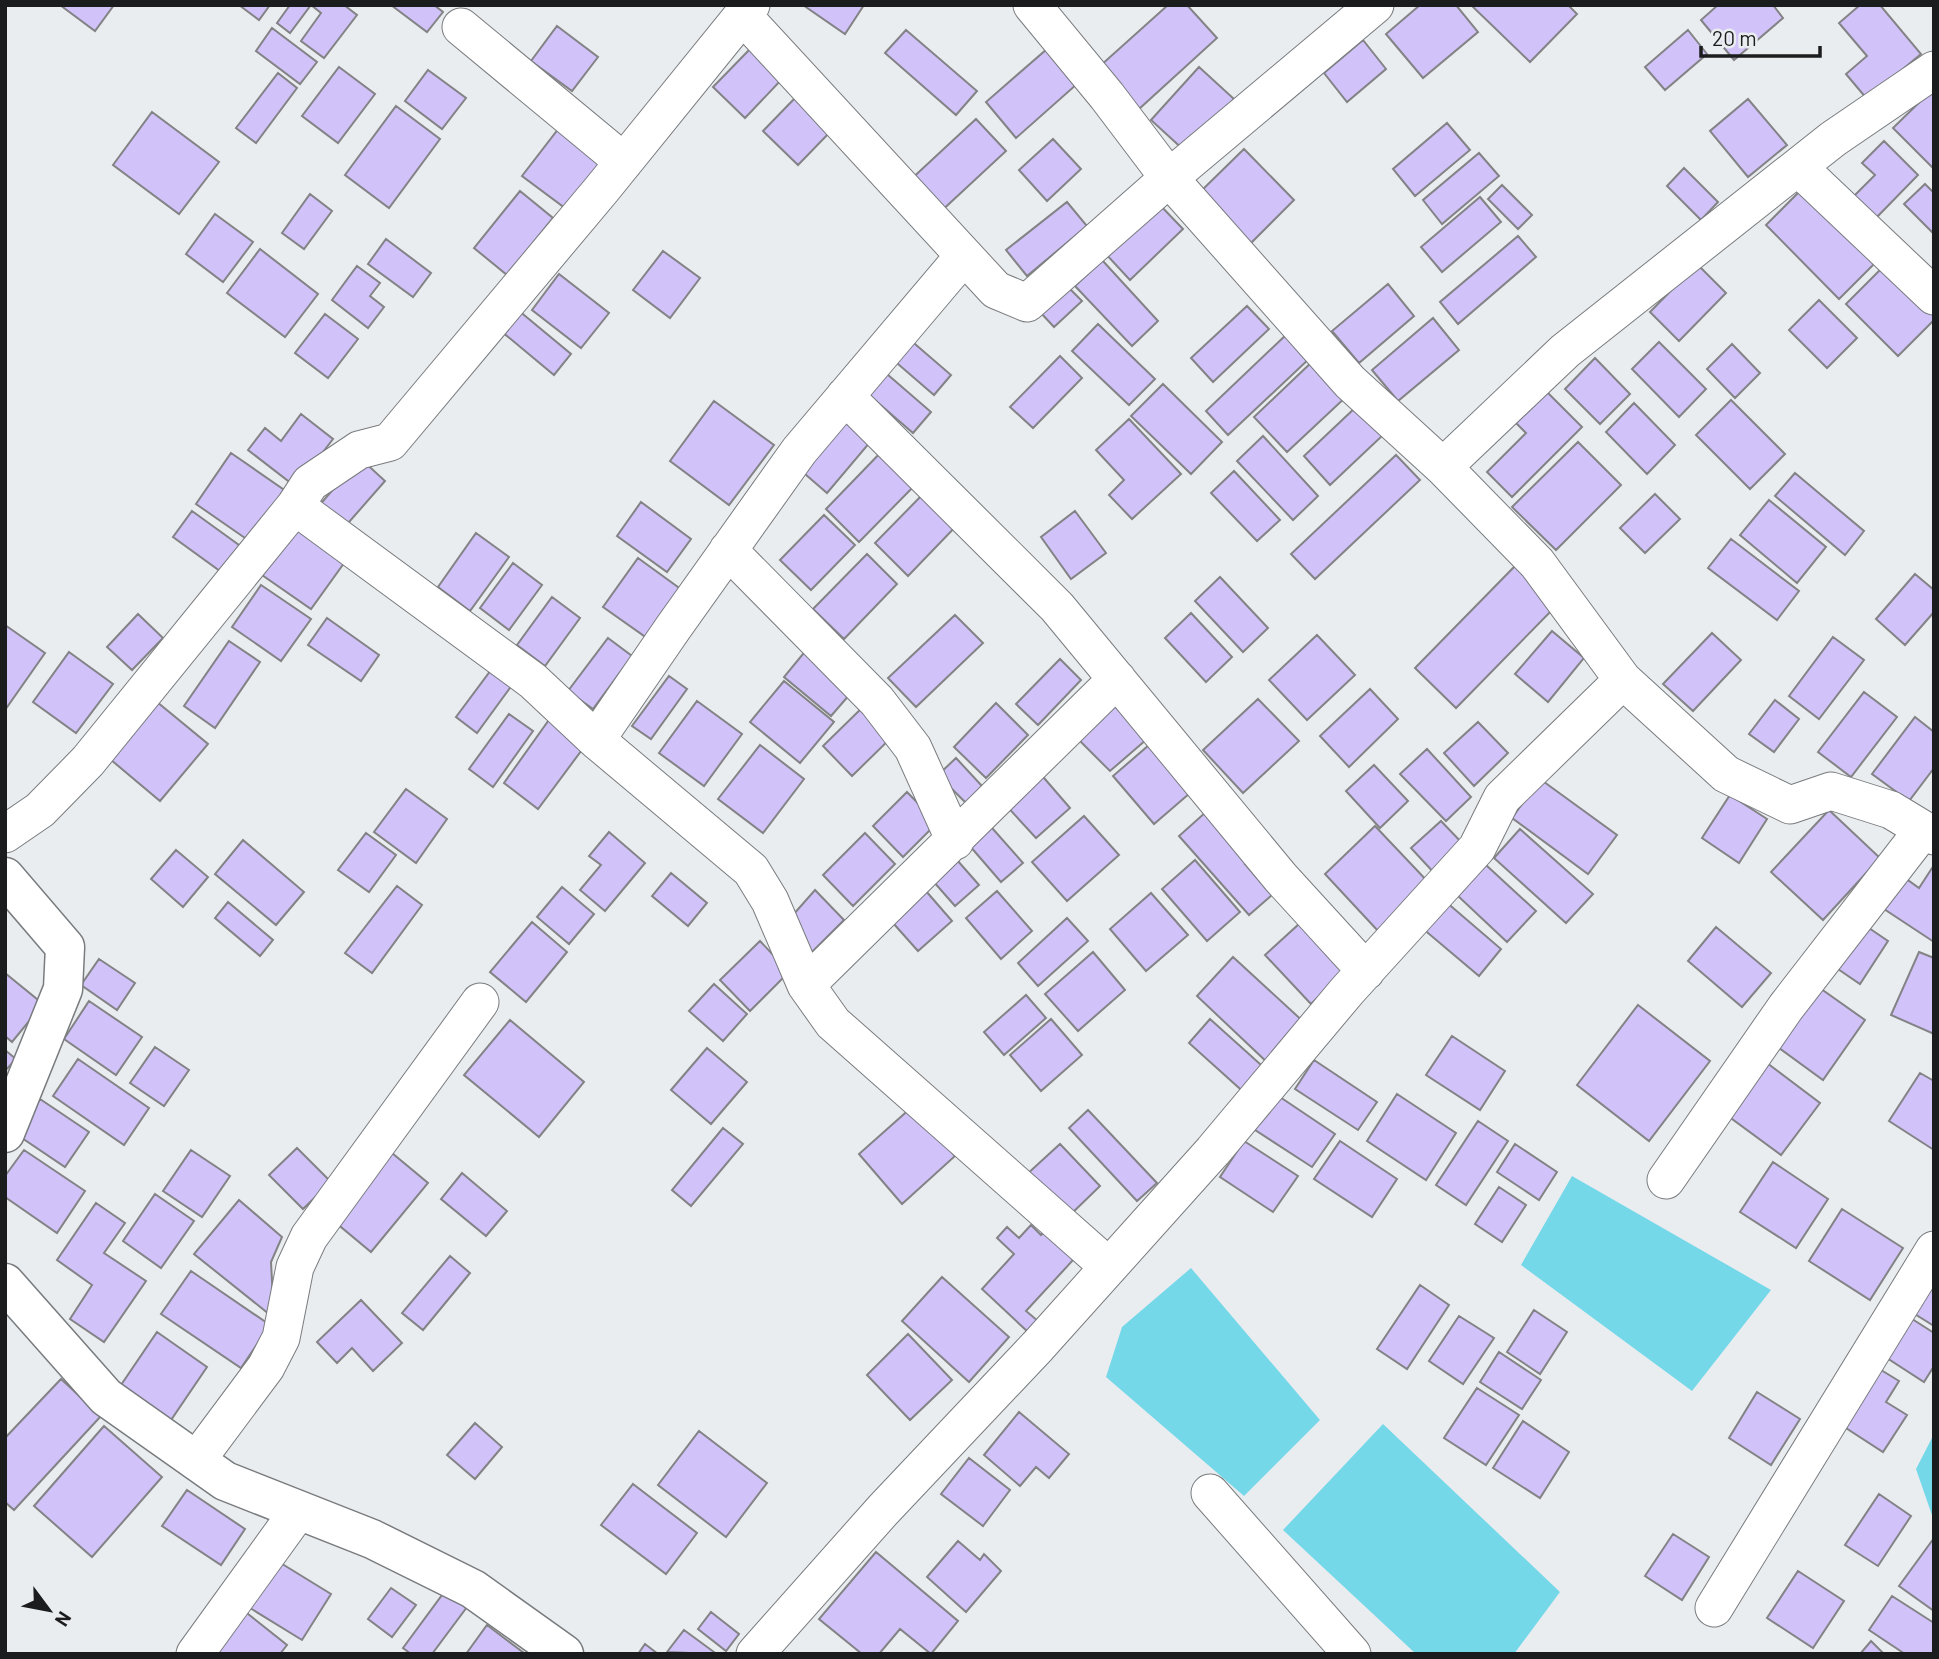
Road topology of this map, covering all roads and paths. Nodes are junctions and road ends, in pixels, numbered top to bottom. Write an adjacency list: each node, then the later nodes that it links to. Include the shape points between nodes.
1 (1032, 5): 8 (street)
2 (1376, 5): 8 (street)
3 (747, 11): 6 (street); 9 (street)
4 (461, 27): 6 (street)
5 (1934, 69): 7 (street)
6 (624, 162): 13 (street, via 390,442 359,450 310,483)
7 (1798, 166): 10 (street); 12 (street, via 1565,351)
8 (1169, 178): 9 (street, via 1027,303 996,290); 12 (street, via 1350,382)
9 (963, 257): 11 (street)
10 (1934, 296)
11 (845, 396): 14 (street); 15 (street, via 1057,607)
12 (1443, 467): 16 (street, via 1536,564)
13 (295, 506): 17 (street, via 533,681); 19 (street, via 88,761 40,810)
14 (728, 550): 17 (street); 20 (street, via 877,701 914,748)
15 (1117, 679): 20 (street); 22 (street, via 1281,878)
16 (1623, 680): 18 (street, via 1726,774 1790,805 1831,791 1891,810); 22 (street, via 1502,798 1477,848)
17 (596, 740): 23 (street, via 751,870 770,901)
18 (1929, 833): 26 (street, via 1786,1007)
19 (5, 834)
20 (955, 841): 23 (street)
21 (5, 877): 25 (street, via 65,947 63,989)
22 (1366, 971): 28 (street)
23 (806, 985): 28 (street, via 833,1023)
24 (480, 1002): 30 (street, via 309,1237 295,1267 281,1338 266,1367)
25 (5, 1133)
26 (1666, 1180)
27 (1934, 1250): 33 (street)
28 (1109, 1267): 36 (street)
29 (5, 1283): 30 (street, via 106,1397)
30 (196, 1461): 32 (street, via 225,1481)
31 (1210, 1493): 37 (street)
32 (299, 1510): 34 (street); 35 (street, via 372,1539 473,1589)
33 (1714, 1608)
34 (195, 1654)
35 (564, 1654)
36 (755, 1654)
37 (1352, 1654)

